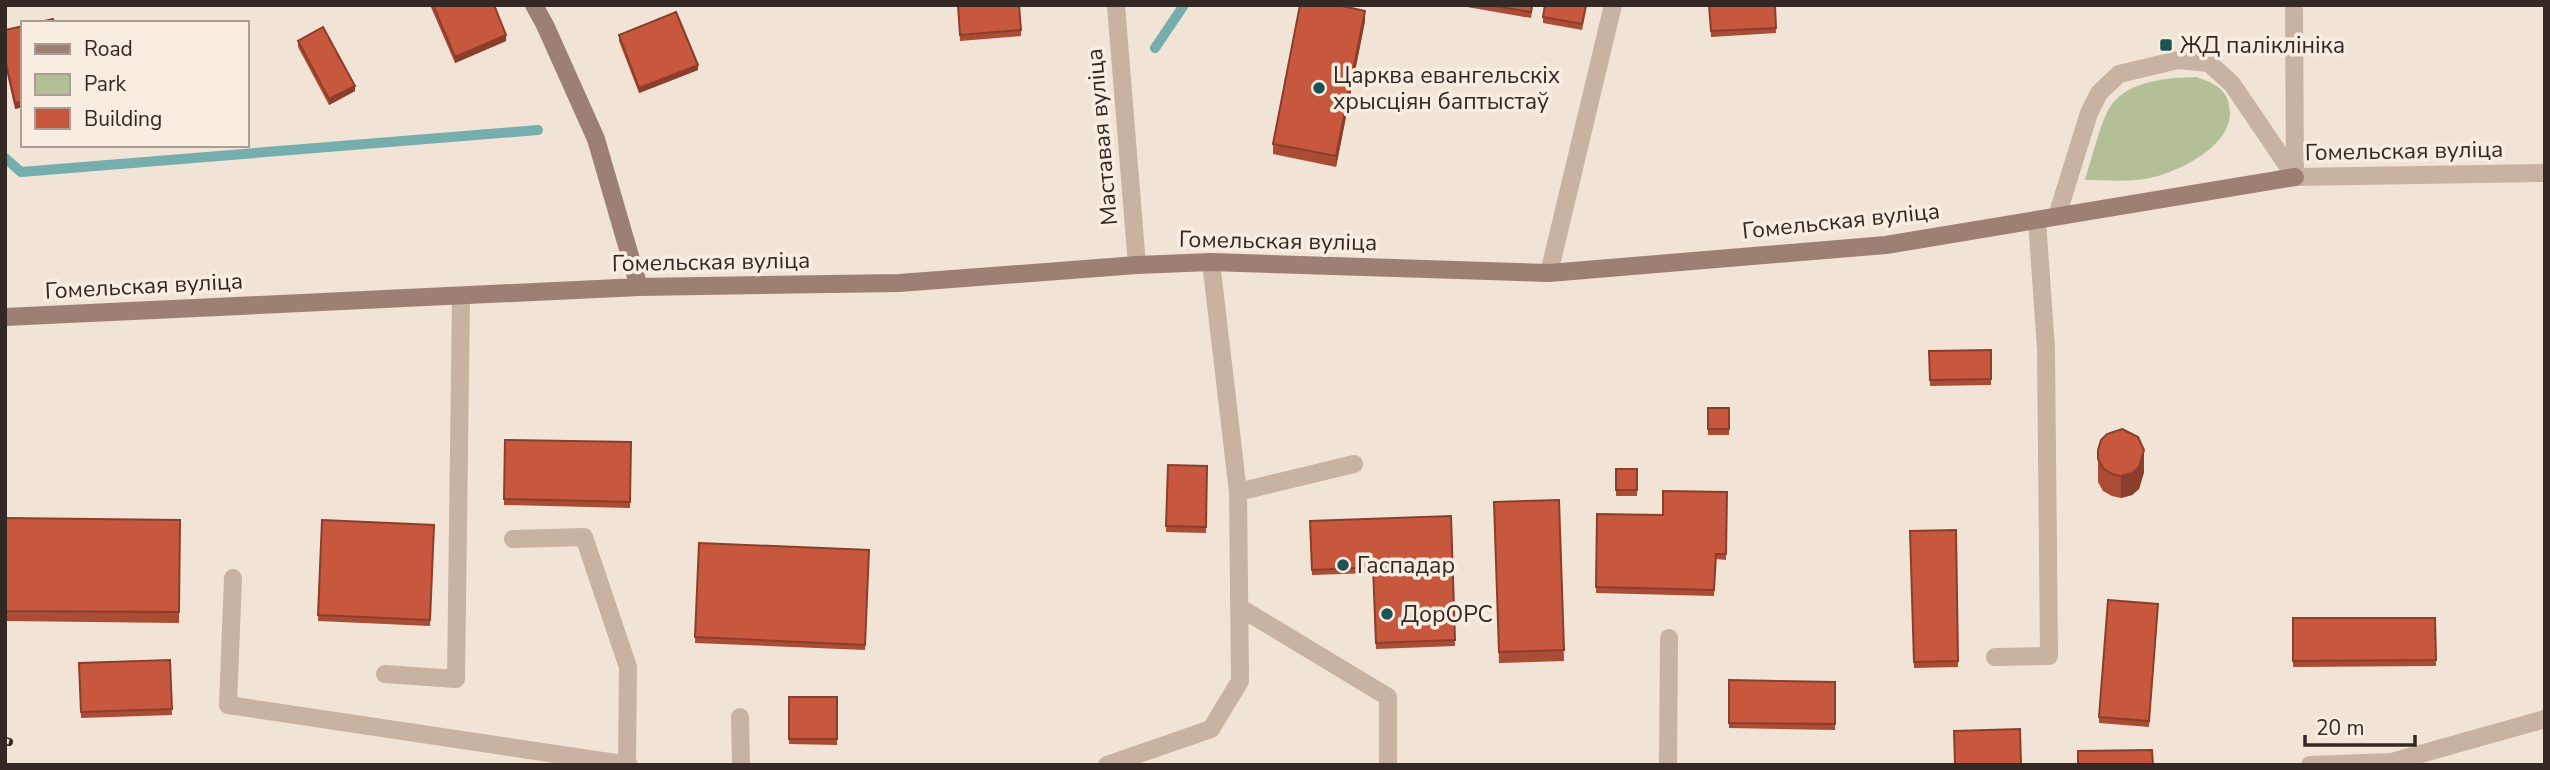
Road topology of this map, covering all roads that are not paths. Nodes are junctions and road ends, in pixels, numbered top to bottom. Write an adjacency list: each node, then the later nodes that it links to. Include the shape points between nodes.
1 (534, 5): 12 (street, via 596,139)
2 (1116, 5): 10 (street, Маставая вуліца)
3 (1613, 5): 11 (street)
4 (2294, 5): 6 (street)
5 (2545, 173): 6 (street, Гомельская вуліца)
6 (2295, 177): 7 (street, Гомельская вуліца); 7 (street, via 2232,84 2208,63 2178,60 2119,74 2099,93)
7 (2057, 216): 8 (street, Гомельская вуліца)
8 (2037, 220): 11 (street, Гомельская вуліца, via 1886,245); 21 (street, via 2046,349 2049,656)
9 (1211, 262): 10 (street, Гомельская вуліца); 11 (street, Гомельская вуліца); 16 (street)
10 (1137, 265): 12 (street, Гомельская вуліца, via 899,283)
11 (1549, 273)
12 (639, 287): 13 (street, Гомельская вуліца)
13 (461, 297): 14 (street, Гомельская вуліца); 22 (street, via 456,679)
14 (5, 317)
15 (1354, 464): 16 (street)
16 (1238, 492): 19 (street)
17 (513, 539): 25 (street, via 584,537 628,667)
18 (233, 578): 25 (street, via 228,705)
19 (1239, 607): 27 (street, via 1240,681 1211,729); 28 (street, via 1388,697)
20 (1670, 638): 29 (street)
21 (1995, 657)
22 (385, 674)
23 (740, 717): 26 (street)
24 (2545, 719): 30 (street, via 2392,762)
25 (628, 765)
26 (741, 765)
27 (1107, 765)
28 (1388, 765)
29 (1668, 765)
30 (2310, 765)

